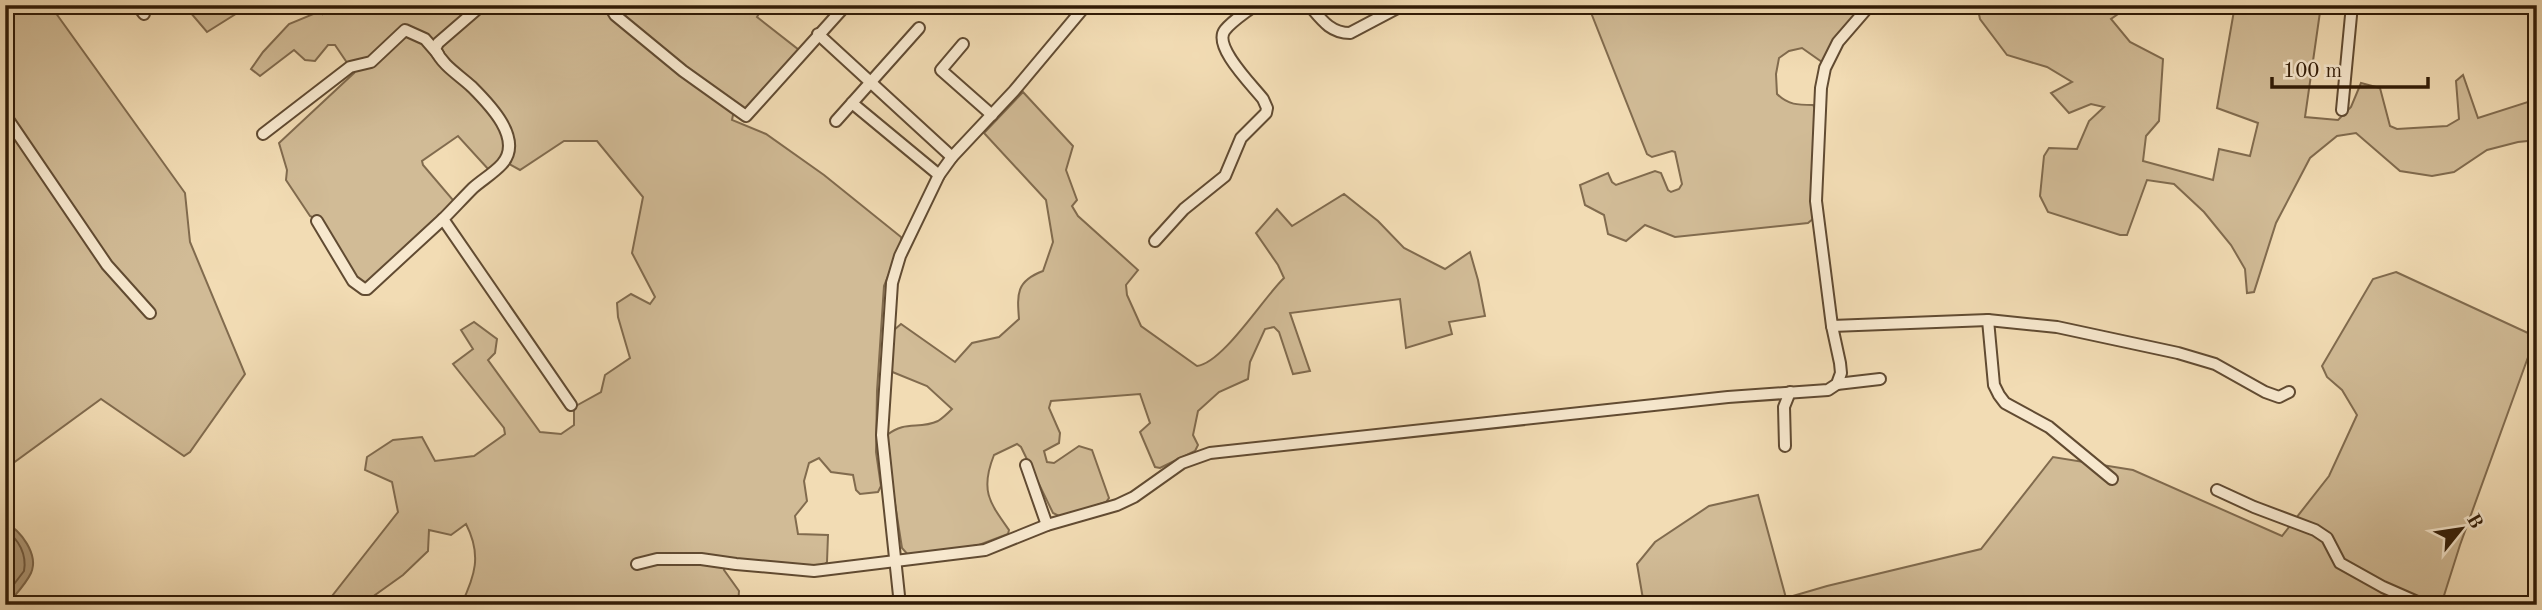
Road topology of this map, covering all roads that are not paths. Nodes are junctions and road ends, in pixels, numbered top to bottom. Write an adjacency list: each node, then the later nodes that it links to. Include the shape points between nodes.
1 (482, 5): 13 (street, via 438,43)
2 (609, 5): 11 (street, via 683,71 746,116)
3 (846, 5): 11 (street)
4 (1086, 5): 18 (street)
5 (1255, 5): 25 (street, via 1225,30 1222,43 1263,99 1266,113 1241,138 1225,176 1184,209)
6 (1309, 5): 7 (street, via 1333,30 1350,33)
7 (1403, 5)
8 (1870, 5): 28 (street, via 1838,42 1821,88 1815,201)
9 (2352, 5): 16 (street)
10 (919, 28): 14 (street)
11 (818, 34): 14 (street)
12 (962, 44): 18 (street, via 941,70)
13 (438, 54): 20 (street, via 425,39 405,30 371,62 350,67); 23 (street, via 496,114 509,148 503,164)
14 (870, 83): 15 (street); 21 (street)
15 (852, 103): 19 (street); 22 (street)
16 (2342, 110)
17 (5, 115): 26 (street, via 107,265)
18 (992, 115): 21 (street)
19 (836, 121)
20 (263, 134)
21 (953, 157): 22 (street)
22 (939, 175): 39 (street, via 915,220 892,283 882,435)
23 (443, 219): 24 (street, via 367,289 352,281); 33 (street)
24 (317, 221)
25 (1155, 241)
26 (150, 313)
27 (1988, 320): 28 (street); 31 (street, via 2089,332 2178,353 2215,364 2270,395); 36 (street, via 1993,385 1998,395 2049,427)
28 (1832, 326): 30 (street, via 1841,373)
29 (1880, 379): 30 (street)
30 (1837, 384): 32 (street, via 1828,390)
31 (2289, 392)
32 (1790, 393): 34 (street, via 1784,407); 38 (street, via 1210,453 1182,463 1126,501)
33 (571, 405)
34 (1785, 446)
35 (1026, 465): 38 (street)
36 (2112, 479)
37 (2217, 490): 42 (street, via 2315,530 2327,538 2340,563)
38 (1047, 525): 39 (street, via 985,550)
39 (896, 561): 40 (street, via 814,571 701,559 657,559); 41 (street)
40 (637, 565)
41 (900, 605)
42 (2424, 605)

